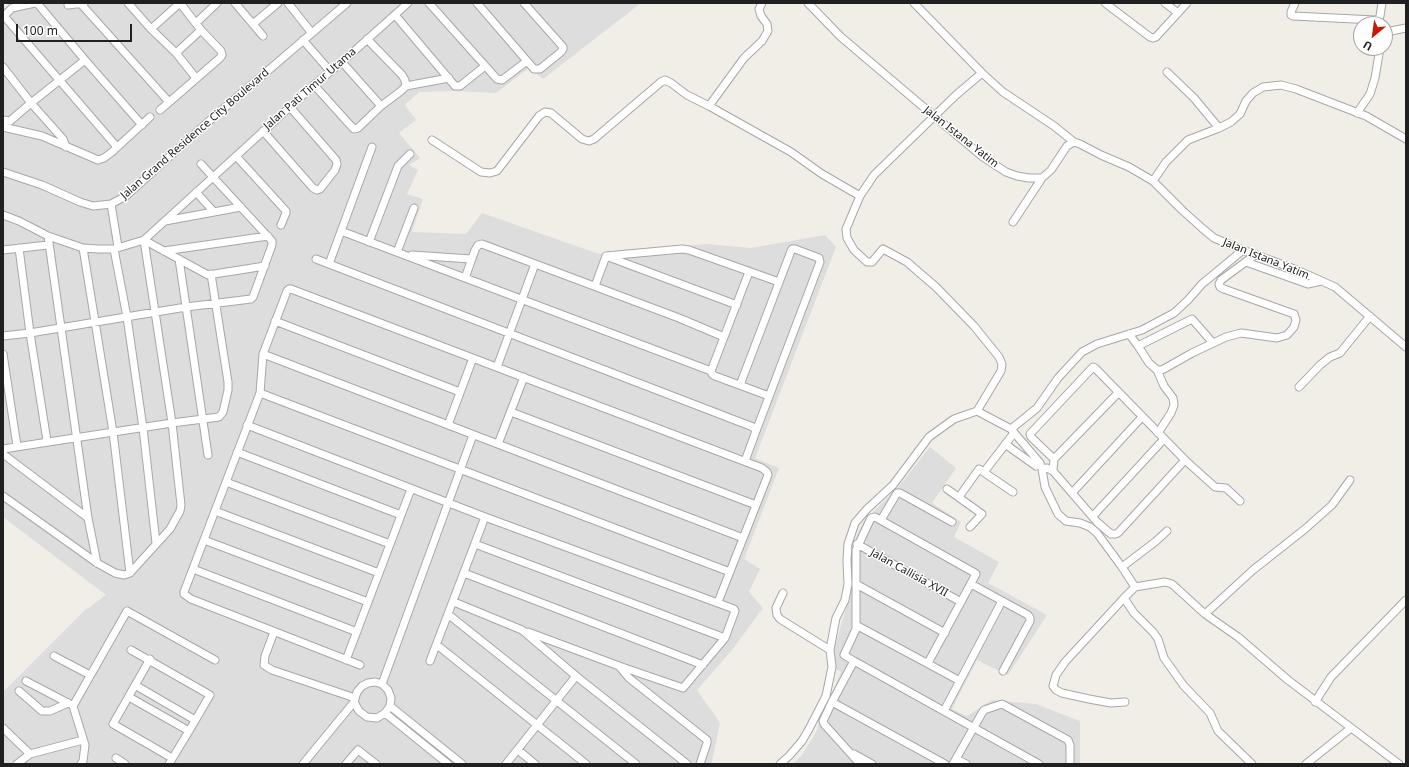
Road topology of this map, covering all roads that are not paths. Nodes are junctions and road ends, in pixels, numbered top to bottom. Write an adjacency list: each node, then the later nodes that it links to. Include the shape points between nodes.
1 (36, 3): 37 (street); 47 (street, via 12,8 4,16)
2 (83, 3): 22 (street); 50 (street)
3 (128, 3): 28 (street)
4 (180, 3): 25 (street); 28 (street)
5 (217, 3): 25 (street)
6 (235, 3): 26 (street)
7 (278, 3): 26 (street)
8 (288, 3): 31 (street)
9 (347, 3): 31 (street, Jalan Grand Residence City Boulevard)
10 (408, 3): 24 (street, Jalan Pati Timur Utama)
11 (429, 3): 40 (street)
12 (477, 3): 38 (street)
13 (524, 3): 38 (street, via 563,46 563,50 540,69 534,69)
14 (762, 3): 53 (street, via 759,9 760,16 767,24 768,31 762,41 744,58)
15 (808, 3): 57 (street, Jalan Istana Yatim, via 841,37)
16 (914, 3): 44 (street, Jalan Istana Yatim)
17 (1105, 3): 23 (street, via 1150,37 1156,37)
18 (1165, 3): 23 (street)
19 (1187, 3): 23 (street)
20 (1295, 3): 21 (street, via 1292,16 1375,20 1379,19)
21 (1382, 3)
22 (68, 5)
23 (1178, 13)
24 (395, 15): 33 (street, Jalan Pati Timur Utama); 46 (street)
25 (196, 23): 29 (street)
26 (253, 24): 32 (street)
27 (1406, 28): 30 (street)
28 (151, 29): 35 (street)
29 (202, 30): 35 (street); 45 (street, via 222,55)
30 (1393, 31)
31 (311, 32): 34 (street, Jalan Grand Residence City Boulevard)
32 (263, 36)
33 (367, 39): 39 (street, Jalan Pati Timur Utama); 49 (street, via 402,76)
34 (303, 40): 42 (street); 79 (street, Jalan Grand Residence City Boulevard, via 126,196)
35 (176, 53): 45 (street)
36 (1379, 56): 56 (street, via 1370,94)
37 (85, 60): 47 (street); 60 (street)
38 (527, 61): 40 (street, via 502,80 497,79)
39 (342, 62): 42 (street, Jalan Pati Timur Utama); 52 (street)
40 (485, 66): 46 (street, via 460,86 455,86)
41 (3, 67): 51 (street)
42 (330, 71): 48 (street, Jalan Pati Timur Utama)
43 (1167, 72): 62 (street, via 1194,98)
44 (982, 73): 57 (street); 66 (street, Jalan Istana Yatim, via 1003,92)
45 (196, 78): 50 (street)
46 (449, 78): 49 (street)
47 (58, 81): 51 (street); 68 (street)
48 (314, 85): 52 (street, via 354,129); 54 (street, Jalan Pati Timur Utama)
49 (406, 86): 52 (street)
50 (169, 102): 55 (street)
51 (31, 103): 59 (street, via 10,121); 67 (street, via 63,139)
52 (381, 106)
53 (709, 106): 65 (street, via 665,80 594,140 589,141 582,139 550,113 545,112 539,116 497,171 490,173 481,172); 78 (street, via 791,152)
54 (290, 107): 63 (street, Jalan Pati Timur Utama); 63 (street, via 336,160 335,170 320,189 313,188)
55 (160, 110)
56 (1357, 113): 62 (street, via 1288,87 1263,86 1246,101 1240,114 1232,122); 64 (street)
57 (934, 116): 75 (street, Jalan Istana Yatim, via 983,157 1006,172 1017,176); 78 (street, via 874,174)
58 (150, 117): 60 (street)
59 (3, 120)
60 (142, 125): 68 (street)
61 (3, 127): 67 (street, via 42,136)
62 (1218, 128): 76 (street, via 1188,140 1166,162)
63 (263, 131): 71 (street, Jalan Pati Timur Utama)
64 (1406, 139)
65 (432, 140)
66 (1074, 142): 75 (street, via 1067,146 1051,170); 76 (street, Jalan Istana Yatim)
67 (66, 147): 68 (street, via 98,160)
68 (117, 147)
69 (372, 147): 87 (street)
70 (410, 154): 91 (street, via 398,166)
71 (236, 156): 74 (street, Jalan Pati Timur Utama); 86 (street, via 286,211)
72 (201, 164): 74 (street)
73 (3, 172): 79 (street, Jalan Grand Residence City Boulevard, via 93,206)
74 (213, 176): 77 (street, Jalan Pati Timur Utama); 80 (street)
75 (1042, 178): 85 (street)
76 (1153, 181): 97 (street, Jalan Istana Yatim, via 1214,238)
77 (196, 192): 82 (street); 84 (street, Jalan Pati Timur Utama)
78 (860, 196): 148 (street, via 846,228 847,238 854,250 869,263 882,249 907,262 968,320 999,357 1001,371)
79 (111, 204): 95 (street)
80 (241, 208): 82 (street); 89 (street)
81 (414, 208): 99 (street)
82 (214, 212): 84 (street)
83 (3, 216): 88 (street)
84 (165, 221): 90 (street, Jalan Pati Timur Utama)
85 (1013, 222)
86 (281, 225)
87 (341, 231): 91 (street); 107 (street)
88 (48, 236): 92 (street); 94 (street)
89 (268, 236): 98 (street); 109 (street, via 272,242)
90 (144, 240): 95 (street); 98 (street); 120 (street)
91 (369, 242): 99 (street)
92 (48, 245): 93 (street); 125 (street)
93 (19, 248): 96 (street); 126 (street)
94 (83, 248): 95 (street); 124 (street)
95 (116, 248): 122 (street)
96 (3, 250)
97 (1242, 250): 101 (street, Jalan Istana Yatim); 128 (street, via 1174,312 1142,330)
98 (164, 251): 103 (street)
99 (397, 252): 100 (street)
100 (404, 255): 105 (street); 112 (street)
101 (1255, 255): 106 (street); 113 (street, Jalan Istana Yatim)
102 (606, 256): 110 (street, via 682,249); 115 (street); 118 (street)
103 (178, 259): 111 (street, via 205,274); 119 (street)
104 (316, 259): 107 (street)
105 (471, 259): 108 (street, via 478,245 482,244); 112 (street)
106 (1246, 262): 113 (street, via 1308,284); 131 (street, via 1221,280 1220,287 1294,314 1294,327 1287,335 1277,338 1241,333 1226,336)
107 (329, 264): 127 (street)
108 (535, 264): 115 (street); 116 (street)
109 (265, 266): 111 (street); 117 (street, via 251,299)
110 (749, 272): 114 (street); 118 (street)
111 (211, 274): 117 (street)
112 (465, 278): 116 (street)
113 (1321, 281): 121 (street, Jalan Istana Yatim, via 1335,288)
114 (779, 282): 141 (street); 146 (street, via 792,249 820,260)
115 (595, 286): 130 (street)
116 (522, 300): 127 (street); 139 (street)
117 (216, 304): 119 (street); 150 (street, via 228,390 221,415)
118 (737, 305): 130 (street)
119 (186, 307): 120 (street); 150 (street)
120 (155, 313): 122 (street); 151 (street)
121 (1370, 316): 133 (street, Jalan Istana Yatim); 142 (street, via 1340,353 1320,365)
122 (127, 317): 124 (street); 154 (street)
123 (275, 321): 135 (street); 136 (street, via 287,291 291,289); 143 (street)
124 (96, 322): 125 (street); 157 (street)
125 (61, 327): 126 (street); 160 (street)
126 (30, 333): 129 (street); 162 (street)
127 (510, 334): 137 (street); 155 (street, via 753,427)
128 (1129, 334): 132 (street); 156 (street, via 1097,344 1082,352 1037,408)
129 (3, 336)
130 (724, 337): 139 (street)
131 (1213, 343): 132 (street, via 1192,319); 138 (street, via 1162,370)
132 (1138, 346): 138 (street)
133 (1406, 347)
134 (3, 354): 165 (street)
135 (263, 354): 144 (street); 153 (street)
136 (473, 358): 137 (street); 143 (street)
137 (498, 367): 140 (street)
138 (1157, 370): 158 (street, via 1173,398 1174,405)
139 (711, 371): 141 (street, via 715,376)
140 (524, 377): 147 (street); 172 (street)
141 (740, 385): 146 (street)
142 (1299, 387)
143 (460, 392): 153 (street)
144 (260, 393): 152 (street); 174 (street)
145 (1118, 393): 149 (street); 170 (street); 170 (street, via 1095,368 1091,368 1030,434)
146 (768, 396): 155 (street)
147 (511, 412): 163 (street); 187 (street)
148 (976, 412): 156 (street); 231 (street, via 954,419 929,436 893,485 855,523 848,544 848,584 845,600 836,618)
149 (1142, 417): 158 (street); 182 (street)
150 (202, 419): 151 (street); 169 (street)
151 (172, 423): 154 (street); 199 (street, via 181,505 170,529)
152 (247, 425): 167 (street); 179 (street)
153 (448, 425): 159 (street)
154 (143, 428): 157 (street); 199 (street)
155 (756, 431): 172 (street)
156 (1012, 431): 164 (street); 173 (street, via 1040,463)
157 (113, 432): 160 (street); 207 (street)
158 (1158, 433): 161 (street)
159 (473, 435): 163 (street); 174 (street)
160 (77, 438): 162 (street); 192 (street)
161 (1164, 439): 171 (street); 190 (street)
162 (47, 441): 165 (street)
163 (498, 444): 197 (street)
164 (1005, 444): 173 (street); 176 (street)
165 (17, 446): 166 (street)
166 (3, 449)
167 (237, 452): 178 (street); 189 (street)
168 (3, 454): 192 (street)
169 (208, 455)
170 (1054, 459): 175 (street)
171 (1185, 460): 185 (street, via 1215,487 1226,488); 190 (street, via 1118,532 1111,534)
172 (745, 462): 187 (street, via 762,468 768,475)
173 (1039, 468): 175 (street); 204 (street, via 1058,514 1066,521 1090,527)
174 (460, 469): 186 (street); 206 (street)
175 (1053, 471): 182 (street)
176 (984, 472): 181 (street); 184 (street, via 979,468)
177 (1350, 480): 221 (street, via 1332,505 1253,570)
178 (226, 482): 188 (street); 200 (street)
179 (411, 489): 186 (street); 189 (street)
180 (947, 489): 184 (street)
181 (1013, 492)
182 (1072, 493): 190 (street)
183 (3, 496): 203 (street)
184 (959, 497): 195 (street, via 982,514)
185 (1240, 500)
186 (448, 503): 191 (street); 247 (street)
187 (756, 506): 197 (street)
188 (215, 511): 198 (street); 208 (street)
189 (401, 515): 200 (street)
190 (1093, 516)
191 (485, 517): 201 (street); 219 (street)
192 (88, 518): 203 (street)
193 (881, 520): 194 (street, via 897,493 900,493); 202 (street, via 871,518); 211 (street, via 975,572 976,576)
194 (952, 522)
195 (970, 527)
196 (1167, 531): 204 (street)
197 (743, 538): 206 (street)
198 (204, 540): 205 (street); 217 (street)
199 (156, 543): 207 (street)
200 (390, 544): 208 (street)
201 (475, 544): 209 (street); 228 (street)
202 (858, 544): 210 (street); 220 (street, Jalan Callisia XVII)
203 (97, 563): 207 (street, via 115,573)
204 (1122, 567): 212 (street)
205 (193, 569): 225 (street, via 184,592 185,596); 226 (street)
206 (730, 572): 219 (street)
207 (130, 573)
208 (379, 573): 217 (street)
209 (464, 573): 218 (street); 240 (street)
210 (856, 584): 223 (street); 227 (street)
211 (971, 584): 216 (street); 220 (street)
212 (1135, 587): 214 (street); 221 (street, via 1164,582 1172,584)
213 (783, 593): 231 (street, via 776,608 780,619)
214 (1124, 598): 254 (street, via 1066,662 1056,675 1053,686 1062,693 1111,703); 294 (street, via 1158,639 1164,658 1184,686 1210,713 1218,731)
215 (1406, 600): 255 (street, via 1331,677)
216 (1002, 601): 242 (street, via 1030,618); 246 (street)
217 (368, 602): 226 (street)
218 (454, 602): 222 (street); 224 (street)
219 (718, 602): 228 (street, via 735,610)
220 (961, 602): 227 (street)
221 (1205, 614): 255 (street, via 1238,637)
222 (449, 615): 229 (street); 252 (street)
223 (856, 625): 237 (street, via 844,655); 238 (street)
224 (522, 630): 241 (street); 244 (street)
225 (274, 632): 235 (street); 251 (street, via 264,656 264,665)
226 (357, 632): 235 (street)
227 (944, 633): 238 (street)
228 (725, 638): 240 (street)
229 (437, 645): 236 (street); 261 (street)
230 (132, 650): 233 (street)
231 (830, 650): 287 (street, via 832,667 826,696 802,741)
232 (54, 656): 243 (street)
233 (150, 660): 248 (street); 260 (street, via 210,694)
234 (215, 660): 243 (street, via 127,611)
235 (346, 660): 239 (street)
236 (430, 661)
237 (854, 662): 253 (street); 258 (street)
238 (928, 663): 246 (street)
239 (360, 665)
240 (703, 665): 241 (street, via 681,688)
241 (619, 666): 286 (street, via 629,678 707,740)
242 (1003, 671)
243 (90, 675): 256 (street)
244 (576, 676): 252 (street); 285 (street)
245 (26, 681): 256 (street)
246 (960, 681): 258 (street)
247 (382, 684): 251 (street, via 375,682 362,686); 257 (street, via 391,698)
248 (135, 685): 250 (street); 260 (street)
249 (18, 691): 256 (street, via 42,711)
250 (129, 697): 265 (street); 271 (street, via 113,724)
251 (354, 700): 259 (street, via 359,711 367,717 377,718); 276 (street)
252 (557, 700): 261 (street); 284 (street)
253 (832, 702): 268 (street, via 824,718 824,724); 290 (street)
254 (1125, 702)
255 (1315, 702): 264 (street)
256 (71, 705): 266 (street)
257 (390, 706): 259 (street); 280 (street)
258 (944, 711): 262 (street)
259 (385, 714): 279 (street)
260 (195, 720): 265 (street)
261 (538, 724): 267 (street); 283 (street)
262 (973, 727): 272 (street); 292 (street); 293 (street, via 984,710 1002,704 1068,740)
263 (3, 728): 269 (street)
264 (1351, 728): 295 (street); 296 (street)
265 (189, 731): 271 (street)
266 (83, 740): 269 (street); 274 (street, via 85,745)
267 (518, 750): 281 (street); 282 (street)
268 (850, 752): 288 (street); 289 (street)
269 (30, 754): 273 (street)
270 (116, 758): 275 (street)
271 (170, 761)
272 (955, 761): 291 (street)
273 (17, 764)
274 (81, 764)
275 (125, 764)
276 (303, 764)
277 (346, 764): 278 (street, via 358,750)
278 (376, 764)
279 (448, 764)
280 (462, 764)
281 (506, 764)
282 (535, 764)
283 (586, 764)
284 (636, 764)
285 (687, 764)
286 (700, 764)
287 (780, 764)
288 (860, 764)
289 (872, 764)
290 (945, 764)
291 (966, 764)
292 (1039, 764)
293 (1070, 764)
294 (1252, 764)
295 (1306, 764)
296 (1399, 764)

